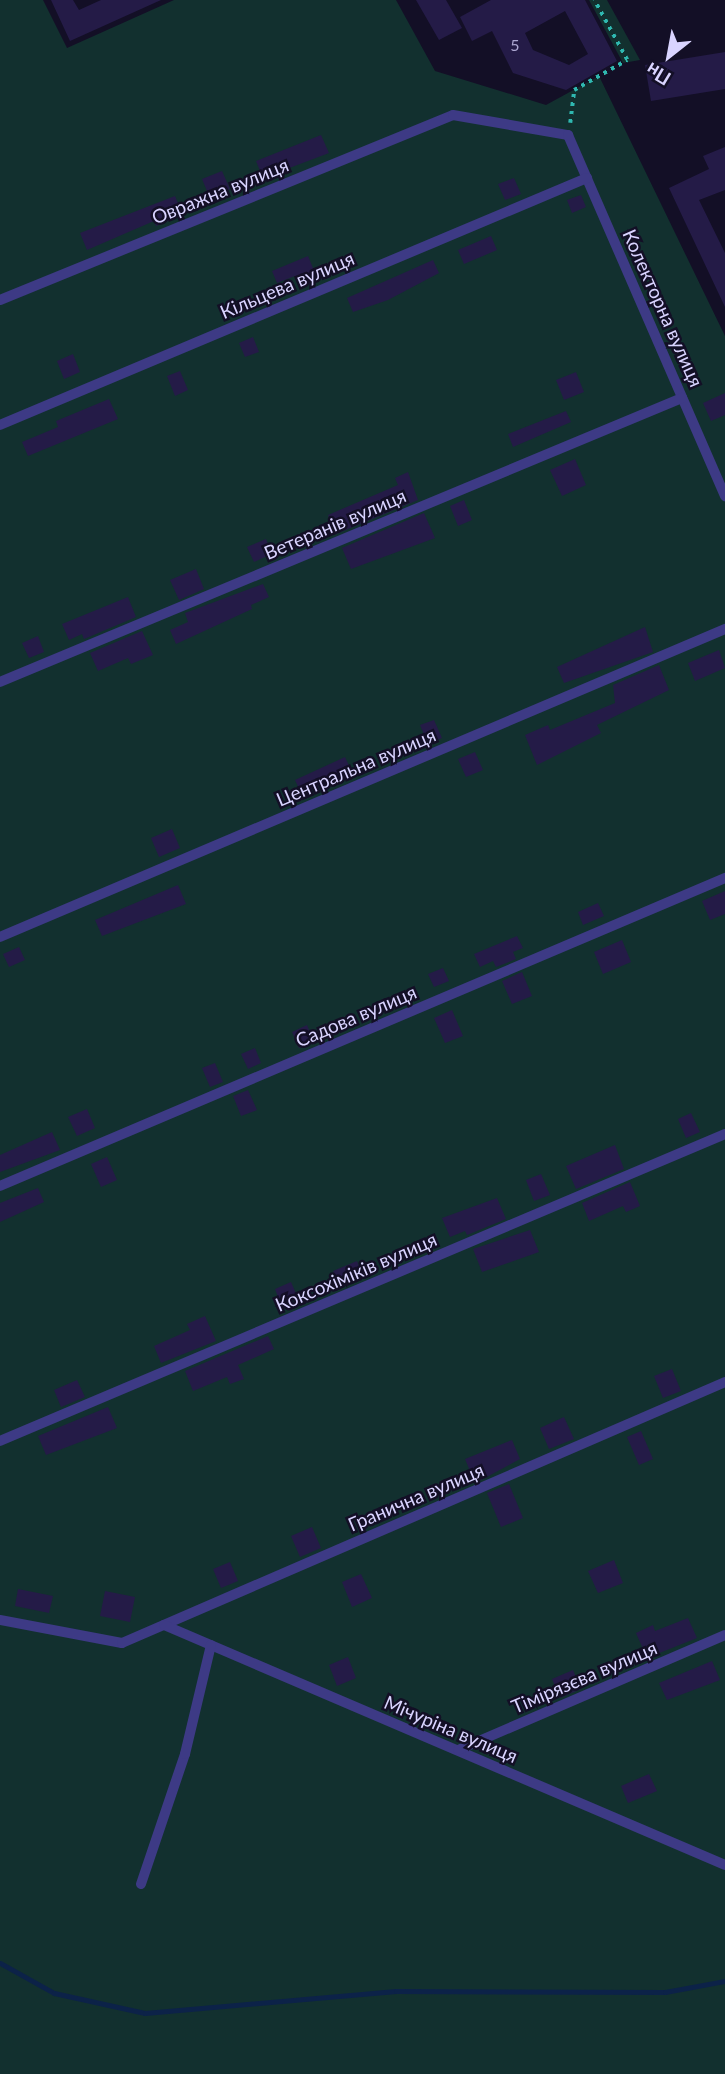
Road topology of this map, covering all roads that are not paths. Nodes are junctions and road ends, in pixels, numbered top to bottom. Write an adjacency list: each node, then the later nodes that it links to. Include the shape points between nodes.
1 (453, 115): 2 (lane, Колекторна вулиця, via 568,135); 3 (lane, Овражна вулиця)
2 (587, 178): 4 (lane, Колекторна вулиця); 5 (lane, Кільцева вулиця)
3 (0, 300)
4 (682, 398): 6 (lane, Колекторна вулиця); 8 (lane, Ветеранів вулиця)
5 (0, 425)
6 (725, 496)
7 (725, 629): 10 (lane, Центральна вулиця)
8 (0, 682)
9 (725, 878): 12 (lane, Садова вулиця)
10 (0, 937)
11 (725, 1134): 14 (lane, Коксохіміків вулиця)
12 (0, 1186)
13 (725, 1382): 16 (lane, Гранична вулиця)
14 (0, 1441)
15 (0, 1620): 16 (lane, Гранична вулиця, via 122,1643)
16 (164, 1625): 18 (lane, Мічуріна вулиця)
17 (725, 1635): 19 (lane, Тімірязєва вулиця)
18 (211, 1645): 19 (lane, Мічуріна вулиця); 21 (lane, via 185,1754)
19 (458, 1750): 20 (lane, Мічуріна вулиця)
20 (725, 1865)
21 (141, 1884)

